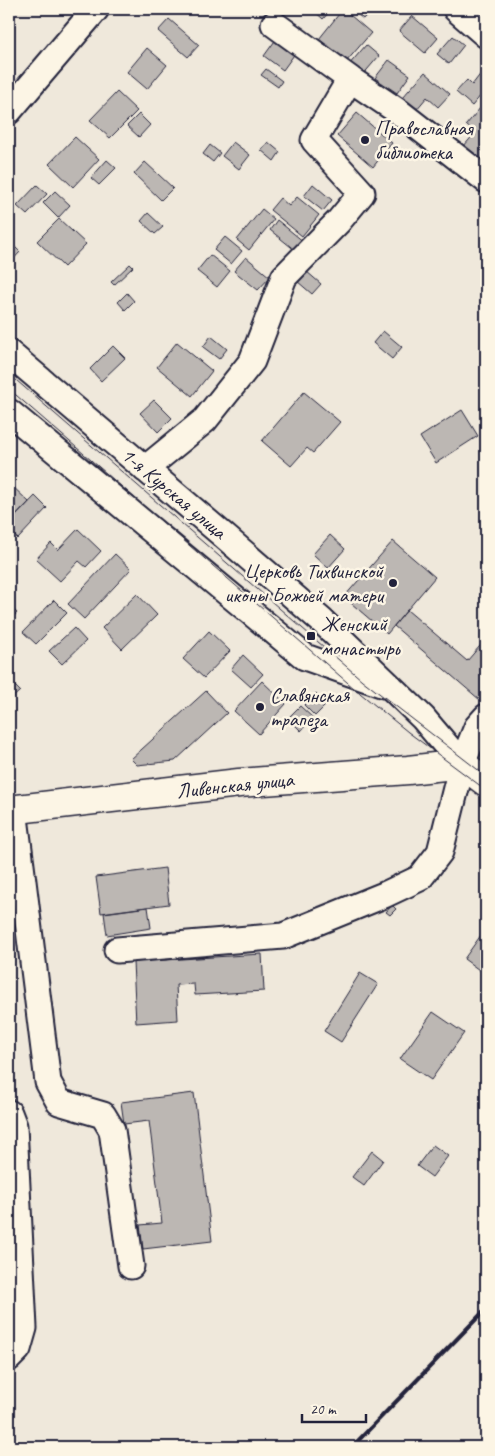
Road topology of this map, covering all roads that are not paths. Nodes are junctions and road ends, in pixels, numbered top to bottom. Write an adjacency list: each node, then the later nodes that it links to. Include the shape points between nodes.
1 (96, 9): 6 (street)
2 (456, 9): 4 (street)
3 (274, 24): 5 (street)
4 (486, 35)
5 (350, 79): 7 (street, via 399,112); 10 (street, via 314,140 362,193 284,277 252,361 205,420)
6 (9, 111)
7 (486, 180)
8 (9, 353): 10 (street, 1-я Курская улица)
9 (9, 412): 11 (street, via 305,657)
10 (145, 469): 11 (street, 1-я Курская улица, via 322,621)
11 (394, 689): 13 (street, 1-я Курская улица)
12 (486, 717): 13 (street, via 478,727)
13 (462, 764): 14 (main road, 1-я Курская улица); 15 (main road, Ливенская улица, via 239,783); 16 (street, via 440,852 420,878 283,936)
14 (486, 782)
15 (11, 809): 18 (street, via 48,1082 59,1102 103,1115 112,1130)
16 (116, 950)
17 (9, 1113): 19 (street, via 14,1126 24,1328 18,1349)
18 (131, 1266)
19 (9, 1358)

